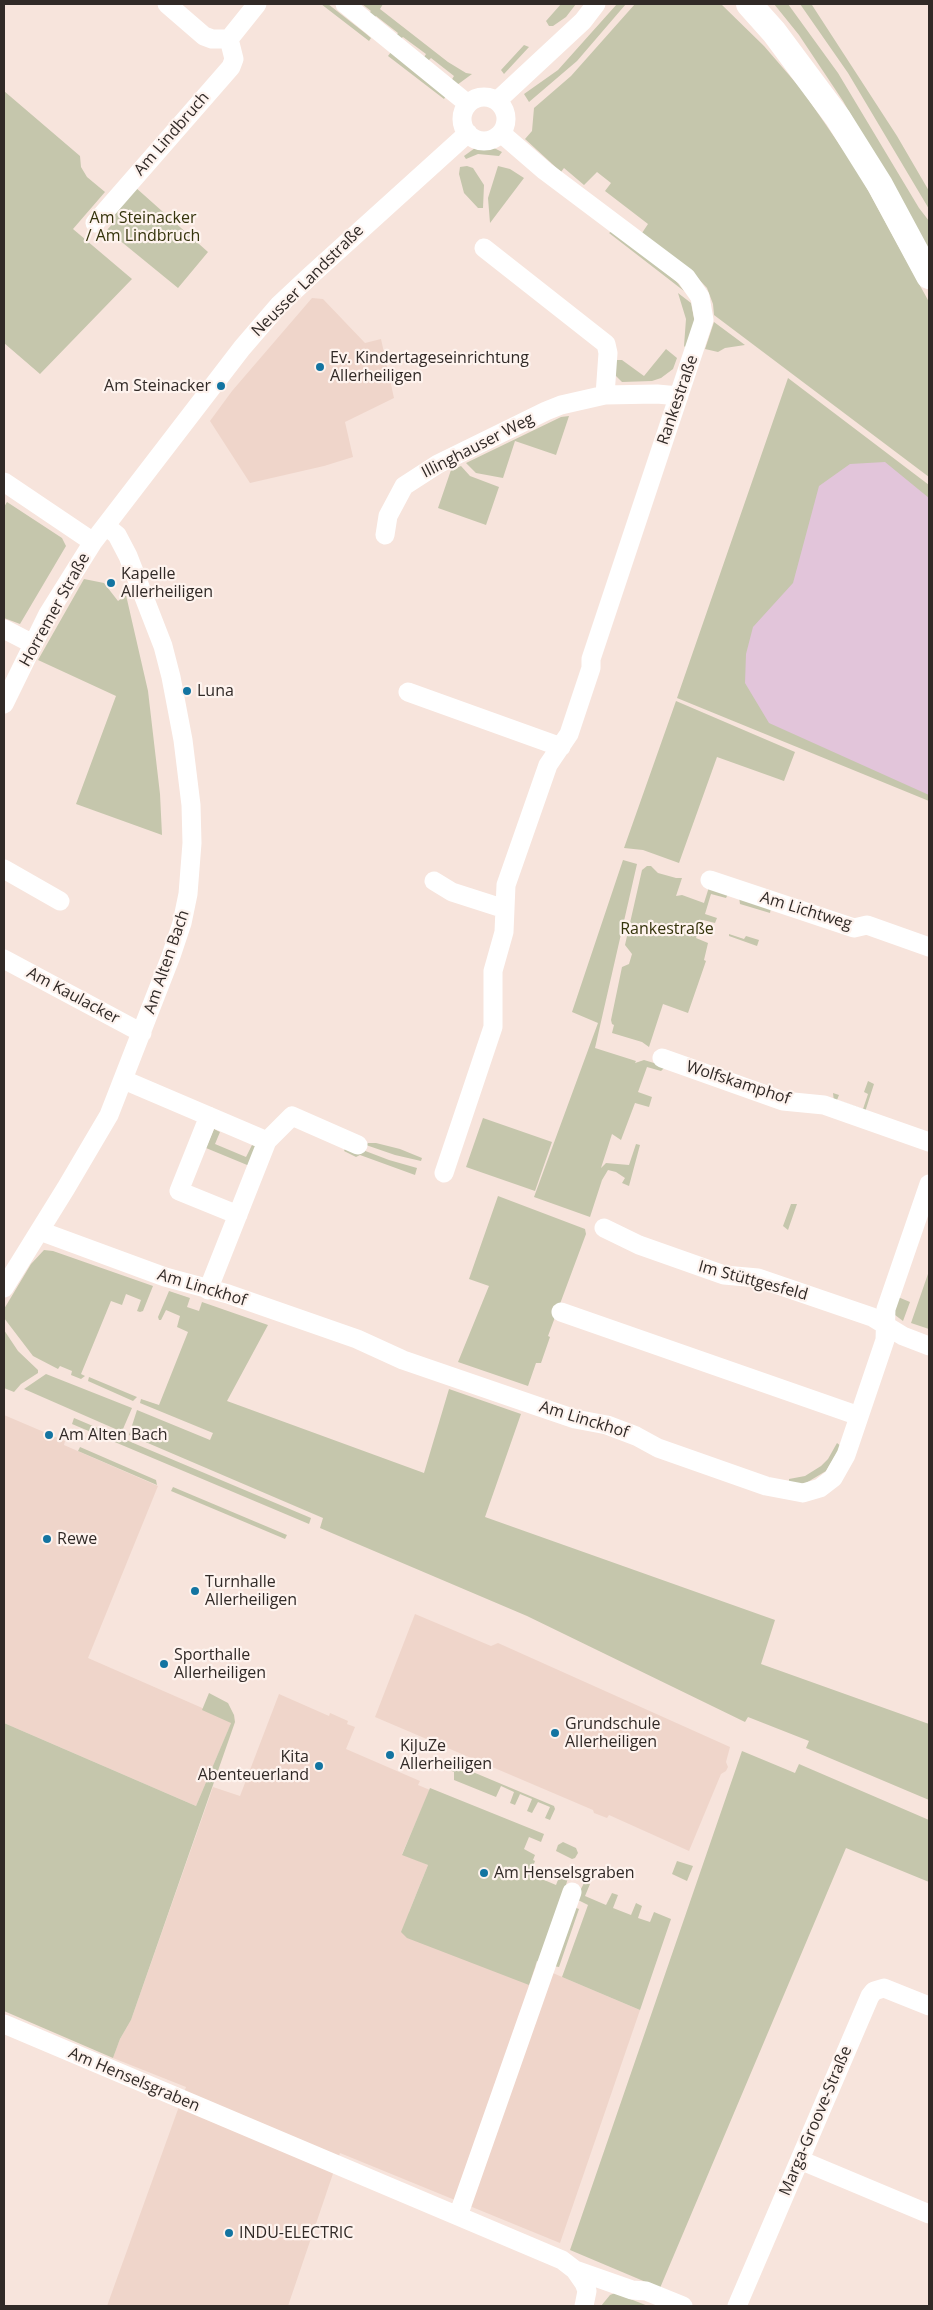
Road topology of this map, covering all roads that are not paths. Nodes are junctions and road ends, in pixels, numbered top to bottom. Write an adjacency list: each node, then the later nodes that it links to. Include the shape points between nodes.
1 (167, 4): 6 (street, via 204,36 212,40)
2 (257, 4): 6 (street)
3 (345, 4): 8 (street)
4 (596, 4): 7 (street, via 583,21)
5 (749, 4): 13 (main road, via 838,118 880,185)
6 (230, 39): 11 (street, Am Lindbruch, via 231,67)
7 (497, 101): 8 (street, via 482,97); 9 (street, via 505,114)
8 (468, 104): 10 (street, via 462,119)
9 (501, 132): 10 (street, via 494,138 480,140); 15 (street, Rankestraße, via 545,171 692,284 700,297 704,320)
10 (468, 133): 17 (street, Neusser Landstraße, via 393,198 279,306 215,381)
11 (95, 223)
12 (484, 248): 14 (street, via 606,344)
13 (929, 276)
14 (605, 395): 15 (street, Illinghauser Weg); 18 (street, Illinghauser Weg, via 546,411 416,476 395,499)
15 (679, 396): 24 (street, Rankestraße, via 569,734)
16 (4, 482): 19 (street)
17 (106, 526): 19 (street, Neusser Landstraße); 32 (street, Am Alten Bach, via 117,535 128,556 163,646 178,710 191,805 191,866 182,923)
18 (385, 535)
19 (93, 542): 21 (street, Horremer Straße)
20 (4, 629): 21 (street)
21 (32, 644): 23 (street, Horremer Straße)
22 (408, 692): 24 (street)
23 (4, 704)
24 (561, 747): 29 (street, Rankestraße, via 548,765 506,885)
25 (4, 869): 28 (street)
26 (710, 880): 30 (street, Am Lichtweg, via 854,928 867,925)
27 (434, 881): 29 (street, via 452,892)
28 (60, 901)
29 (504, 909): 39 (street, Rankestraße, via 504,932 493,971 493,1027)
30 (929, 946)
31 (4, 958): 32 (street, Am Kaulacker)
32 (142, 1033): 34 (street, Am Alten Bach)
33 (662, 1058): 37 (street, Wolfskamphof, via 783,1101 824,1105)
34 (124, 1080): 35 (street); 43 (street, Am Alten Bach, via 98,1135)
35 (210, 1116): 36 (street); 41 (street, via 178,1191)
36 (267, 1141): 38 (street, via 292,1116); 41 (street)
37 (929, 1142)
38 (358, 1145)
39 (444, 1173)
40 (929, 1184): 47 (street, Am Linckhof, via 886,1309)
41 (238, 1215): 45 (street)
42 (604, 1228): 47 (street, Im Stüttgesfeld, via 724,1276 758,1278 872,1317)
43 (40, 1230): 44 (street, Am Alten Bach); 45 (street, Am Linckhof, via 111,1259)
44 (4, 1288)
45 (208, 1290): 49 (street, Am Linckhof, via 357,1339 404,1360 575,1419 607,1425 658,1448 790,1492 812,1492 833,1478 846,1455)
46 (561, 1312): 49 (street)
47 (886, 1325): 48 (street, Im Stüttgesfeld); 49 (street, Am Linckhof, via 885,1340)
48 (929, 1346)
49 (859, 1416)
50 (572, 1892): 55 (street)
51 (929, 2006): 53 (street, Marga-Groove-Straße, via 895,1991 884,1988 874,1991)
52 (4, 2024): 55 (street, Am Henselsgraben)
53 (800, 2160): 54 (street); 59 (street, Marga-Groove-Straße)
54 (929, 2214)
55 (458, 2216): 56 (street, Am Henselsgraben, via 562,2260)
56 (575, 2270): 57 (street, via 586,2287); 58 (street, Am Henselsgraben, via 632,2290 646,2290)
57 (584, 2306)
58 (683, 2306)
59 (737, 2306)

